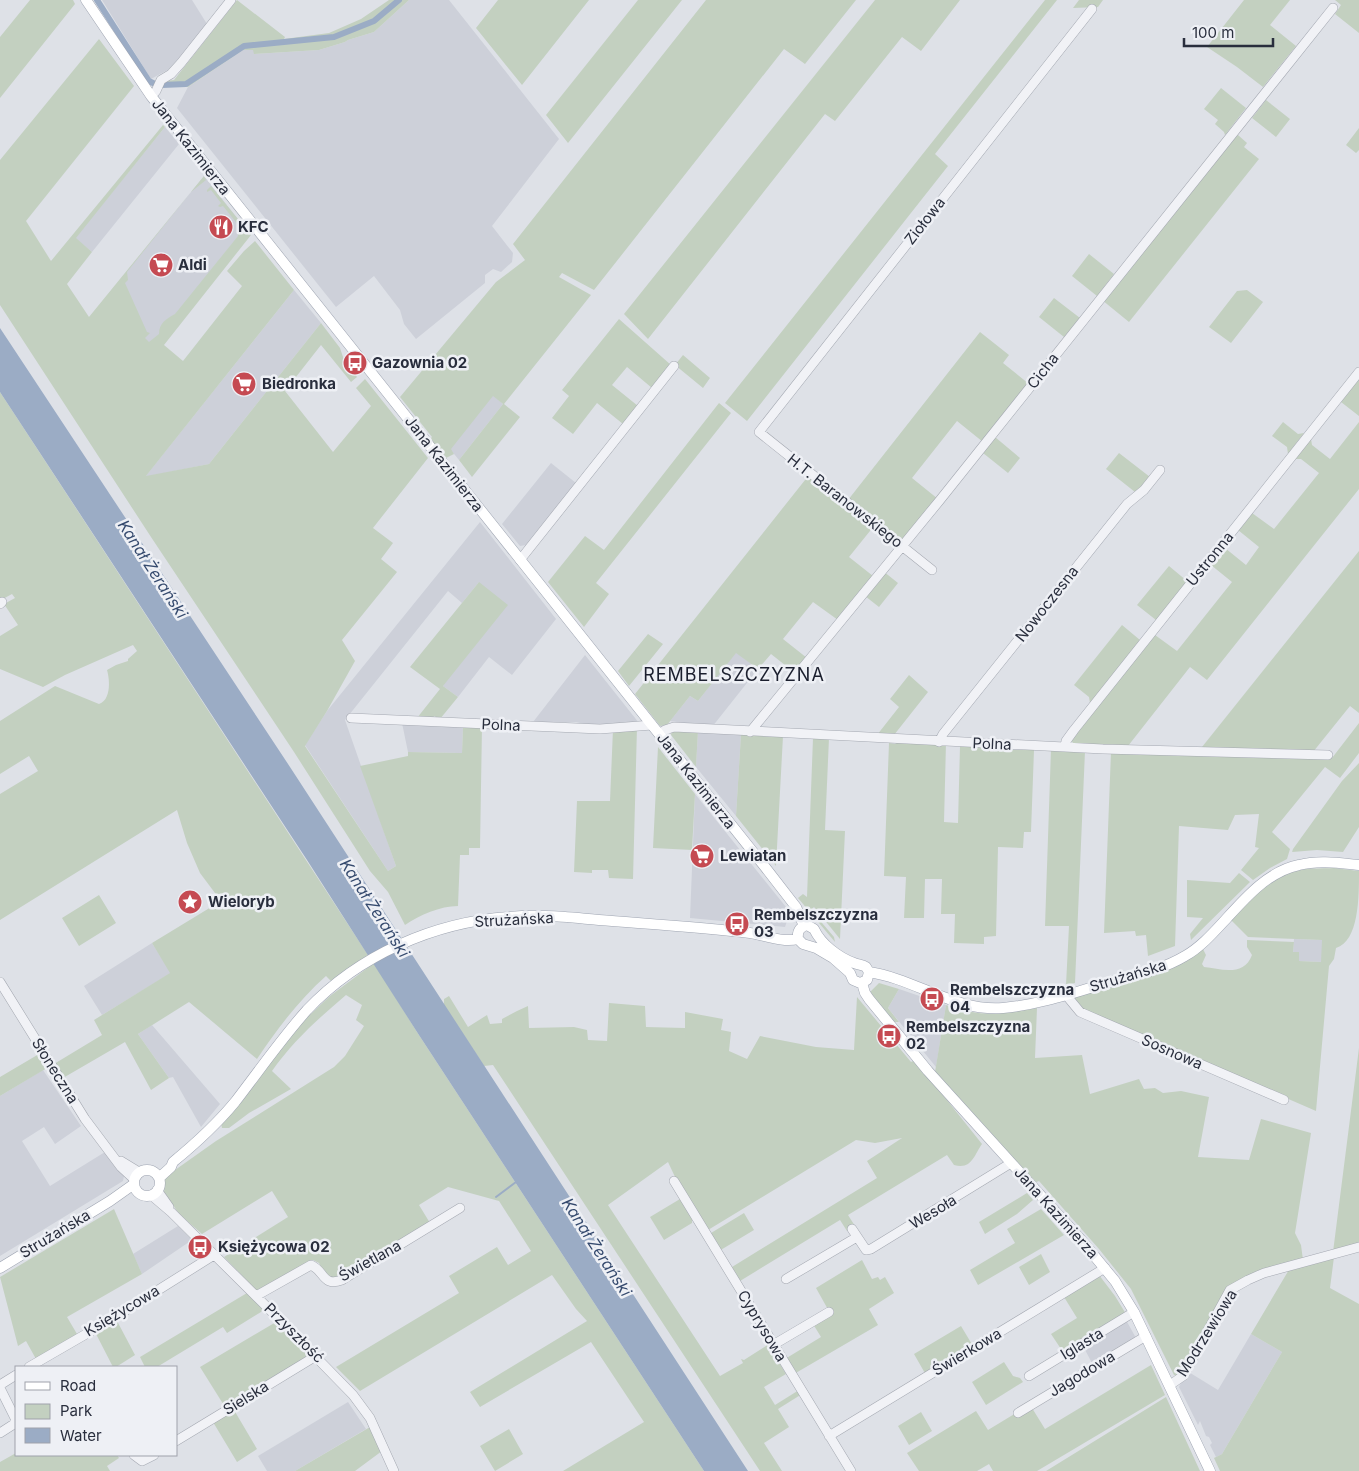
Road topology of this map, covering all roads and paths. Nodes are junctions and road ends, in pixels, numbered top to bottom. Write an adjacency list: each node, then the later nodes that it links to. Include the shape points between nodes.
1 (86, 0): 5 (main road, Jana Kazimierza)
2 (230, 0): 5 (street)
3 (1332, 8): 10 (street, Cicha)
4 (1092, 9): 8 (street, Ziołowa)
5 (151, 96): 11 (main road, Jana Kazimierza)
6 (674, 366): 11 (street)
7 (1359, 372): 18 (street, Ustronna, via 1074,730)
8 (759, 432): 10 (street, H.T. Baranowskiego)
9 (1160, 470): 17 (street, Nowoczesna, via 1127,504 943,734)
10 (902, 546): 12 (street, H.T. Baranowskiego); 15 (street, Cicha)
11 (520, 560): 14 (main road, Jana Kazimierza)
12 (932, 570)
13 (351, 718): 14 (street, Polna, via 600,729)
14 (652, 725): 16 (main road, Jana Kazimierza)
15 (750, 732): 16 (street, Polna, via 674,727); 17 (street, Polna)
16 (659, 734): 21 (main road, Jana Kazimierza, via 783,890)
17 (940, 742): 18 (street, Polna)
18 (1064, 747): 19 (street, Polna)
19 (1328, 755)
20 (1359, 865): 29 (main road, Strużańska, via 1320,862 1281,871 1249,895 1187,955 1166,966)
21 (804, 926): 22 (main road, via 811,926); 23 (main road)
22 (816, 935): 24 (main road); 25 (main road)
23 (798, 939): 24 (main road); 32 (main road, Strużańska, via 528,916 466,922 418,937 362,965 308,1009 214,1126)
24 (808, 945): 25 (main road)
25 (854, 969): 26 (main road, via 866,966); 28 (main road, via 853,980)
26 (869, 972): 28 (main road, via 867,980); 29 (main road, Strużańska, via 982,1008 1020,1006)
27 (0, 982): 34 (street, Słoneczna, via 84,1119)
28 (862, 983): 31 (main road, Jana Kazimierza, via 864,993)
29 (1066, 995): 30 (street, Sosnowa, via 1080,1012)
30 (1284, 1100)
31 (1011, 1163): 40 (main road, Jana Kazimierza); 41 (street, Wesoła, via 871,1250 864,1248 854,1233)
32 (156, 1175): 34 (main road, via 146,1170); 35 (main road, via 159,1186)
33 (674, 1181): 46 (street, Cyprysowa)
34 (136, 1182): 35 (main road, via 144,1196); 39 (main road, Strużańska)
35 (154, 1192): 38 (street, Przyszłość)
36 (460, 1208): 42 (street, Świetlana, via 342,1280 327,1280 315,1266 309,1266)
37 (1359, 1247): 51 (street, Modrzewiowa, via 1264,1273 1236,1285 1230,1290 1183,1376)
38 (214, 1255): 42 (street, Przyszłość); 48 (street, Księżycowa)
39 (0, 1268)
40 (1105, 1268): 44 (main road, Jana Kazimierza); 57 (street, Świerkowa)
41 (786, 1279)
42 (256, 1296): 47 (street, Przyszłość)
43 (829, 1312): 46 (street)
44 (1134, 1312): 45 (main road, Jana Kazimierza); 50 (street, Iglasta)
45 (1146, 1336): 51 (main road, Jana Kazimierza); 53 (street, Jagodowa)
46 (774, 1345): 57 (street, Cyprysowa)
47 (316, 1356): 58 (street, Sielska); 61 (street, Przyszłość, via 362,1405)
48 (31, 1366)
49 (15, 1376): 52 (street)
50 (1029, 1376)
51 (1170, 1385): 63 (main road, Jana Kazimierza)
52 (0, 1386): 54 (street)
53 (1018, 1413)
54 (15, 1418)
55 (15, 1422): 56 (street)
56 (0, 1433)
57 (829, 1436): 62 (street, Cyprysowa)
58 (178, 1440)
59 (135, 1456): 60 (street, via 142,1461)
60 (152, 1456)
61 (394, 1471)
62 (851, 1471)
63 (1210, 1471)

